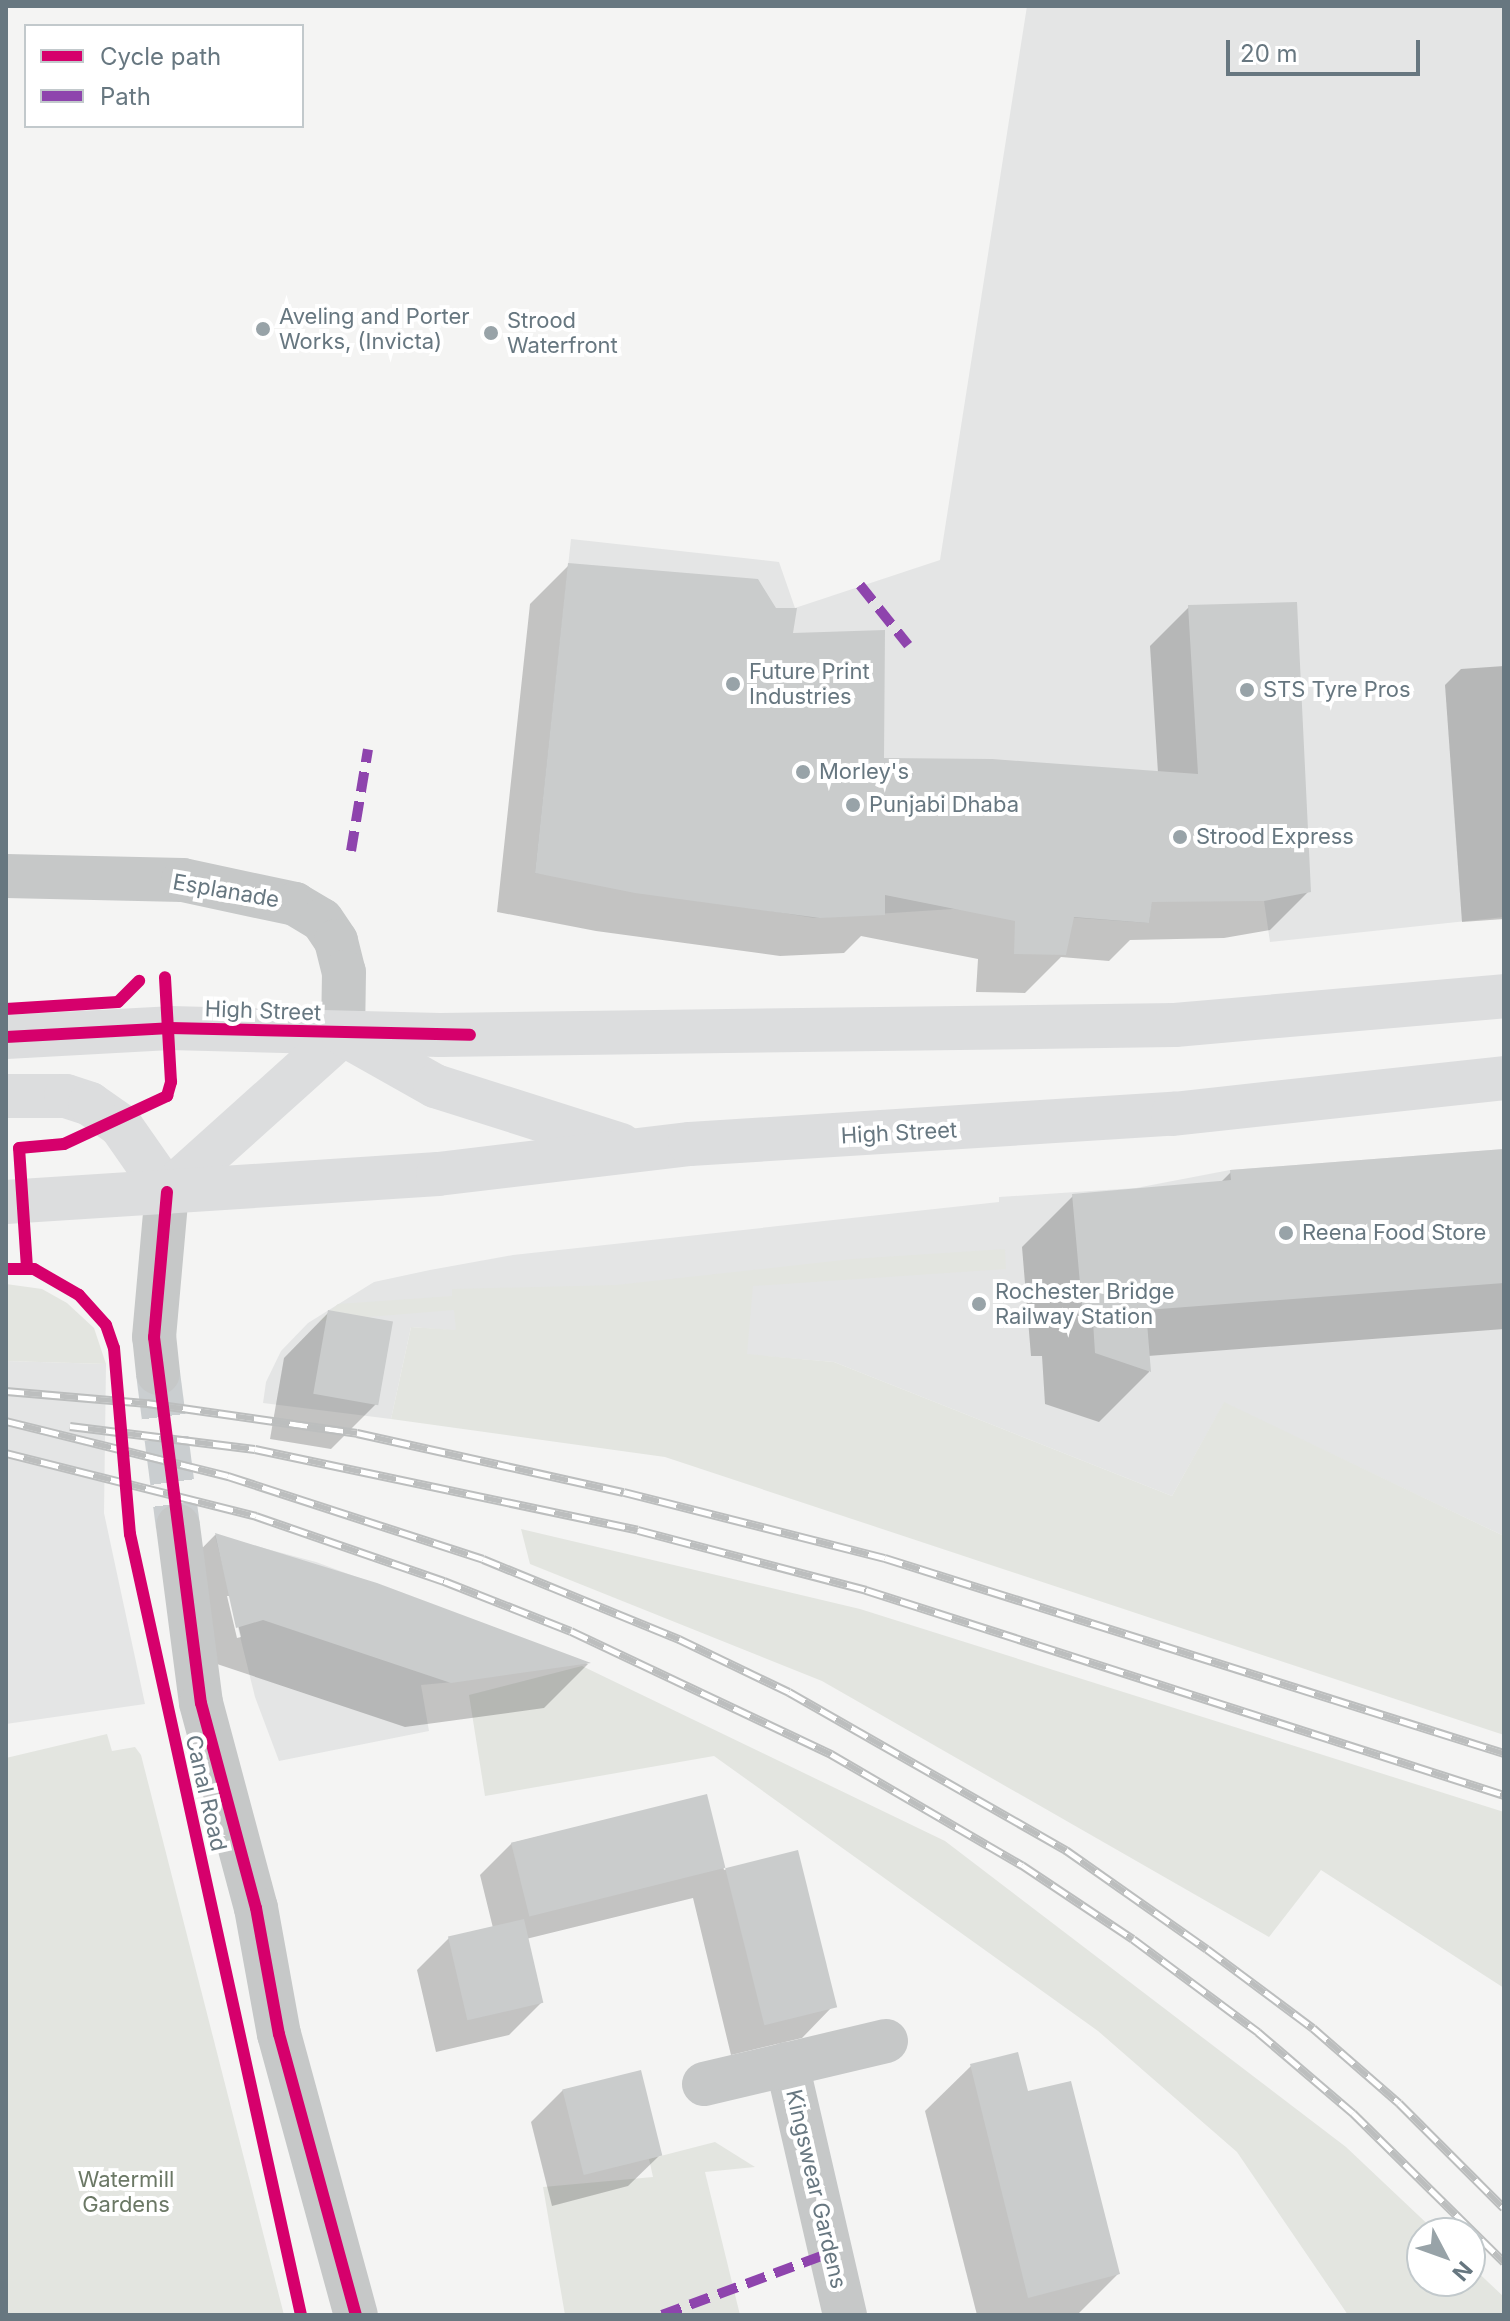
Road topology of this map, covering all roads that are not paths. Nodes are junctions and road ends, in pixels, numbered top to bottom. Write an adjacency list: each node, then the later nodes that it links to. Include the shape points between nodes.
1 (6, 876): 3 (street, Esplanade, via 183,880 295,904 316,915 336,941 344,972)
2 (1504, 996): 3 (main road, High Street, via 1175,1025)
3 (343, 1034): 4 (main road, High Street, via 170,1028); 7 (main road, via 435,1086); 8 (main road)
4 (6, 1037)
5 (1504, 1078): 7 (main road, High Street, via 1173,1114)
6 (6, 1096): 8 (main road, via 66,1096 90,1104 121,1126)
7 (635, 1149): 8 (main road, High Street, via 438,1174)
8 (167, 1192): 9 (main road, High Street); 10 (street, via 154,1337)
9 (6, 1202)
10 (158, 1373)
11 (178, 1526): 15 (street, Canal Road, via 201,1703 256,1908 279,2034)
12 (886, 2041): 13 (street, Kingswear Gardens)
13 (787, 2064): 14 (street, Kingswear Gardens); 16 (street, Kingswear Gardens)
14 (704, 2084)
15 (356, 2315)
16 (845, 2315)

